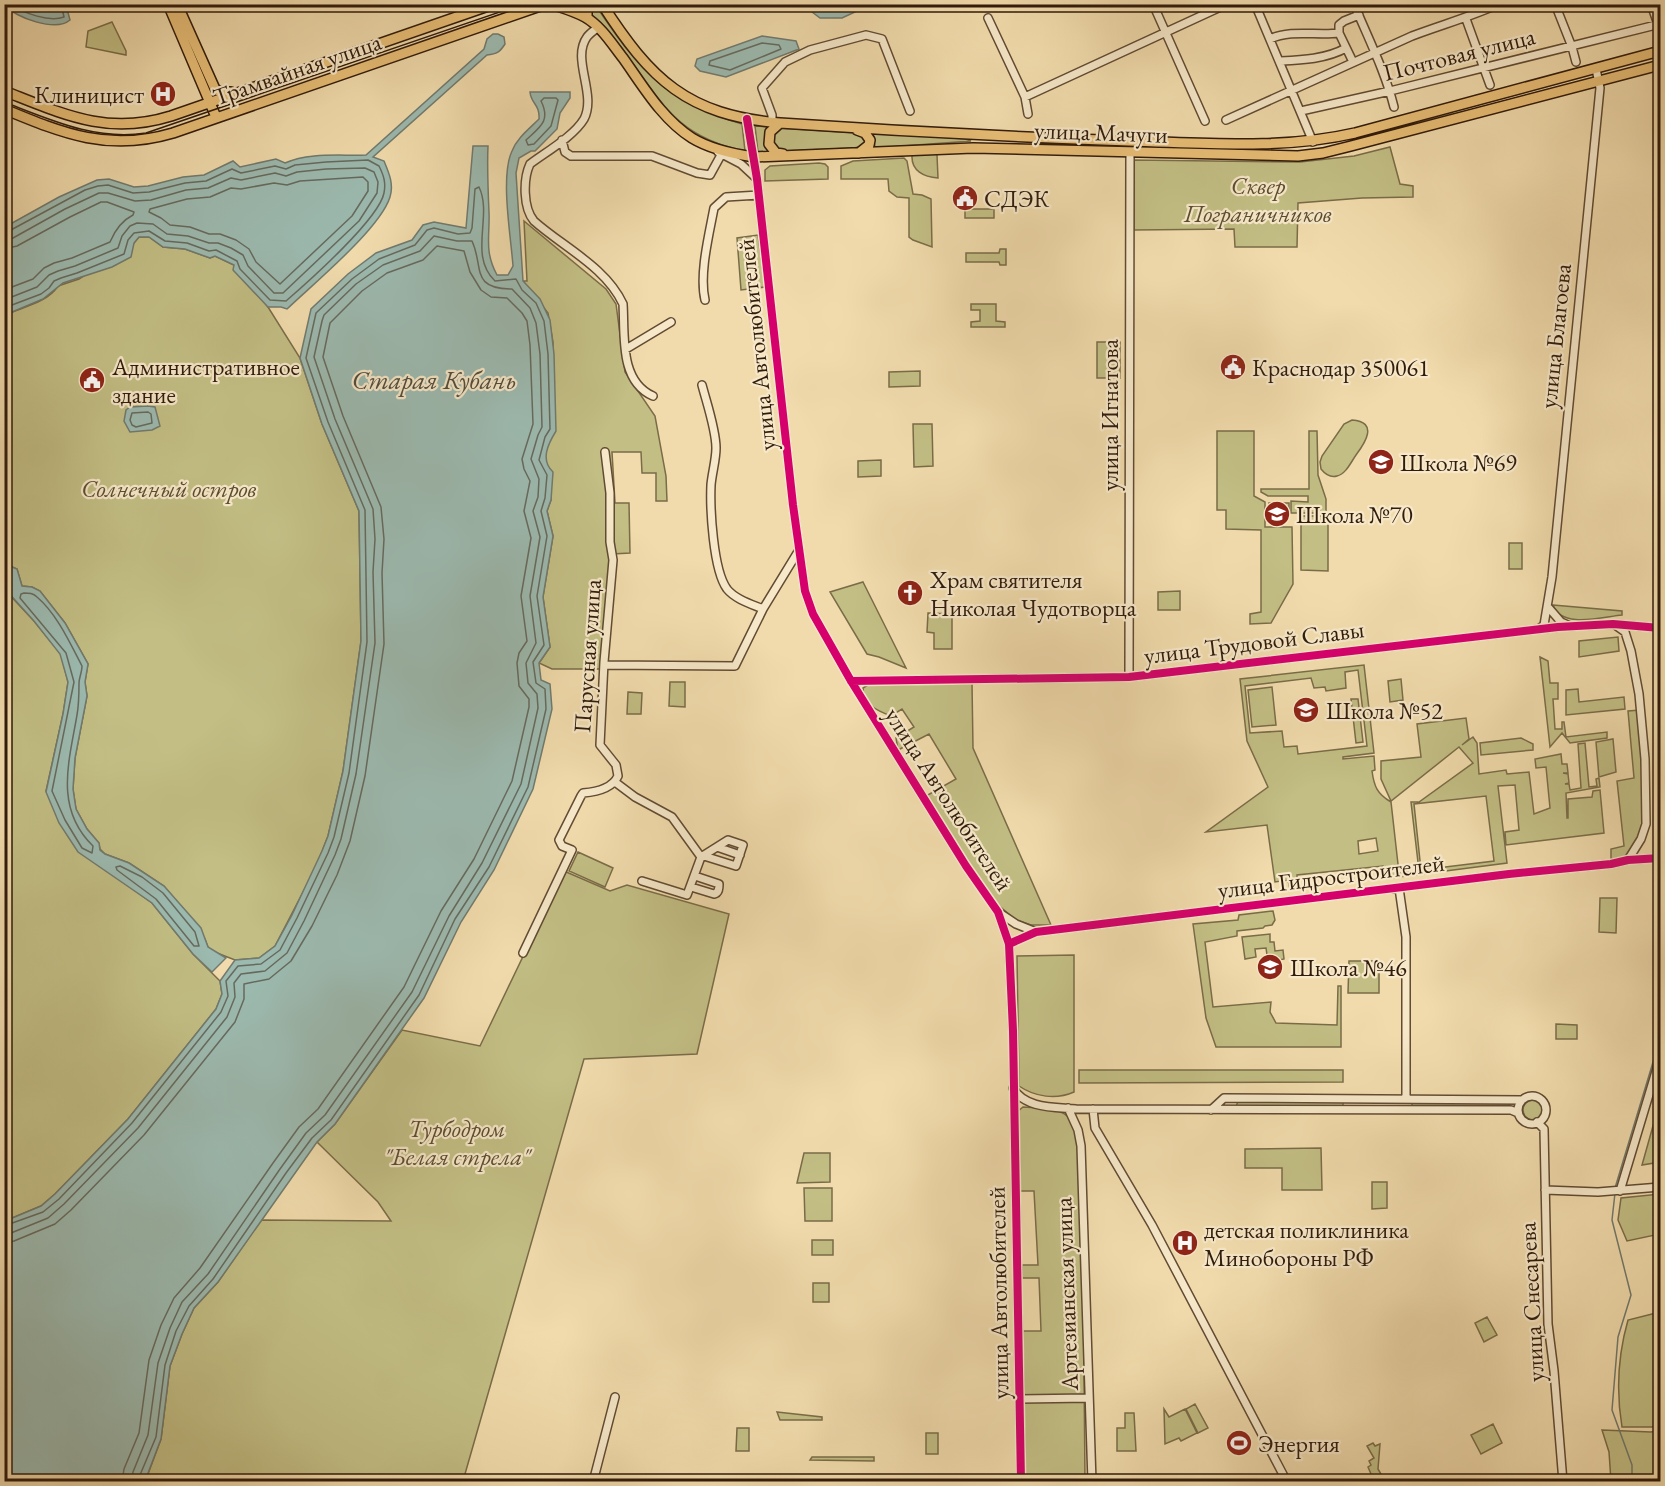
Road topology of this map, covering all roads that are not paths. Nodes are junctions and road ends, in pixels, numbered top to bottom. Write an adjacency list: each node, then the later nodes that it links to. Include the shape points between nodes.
1 (168, 4): 36 (main road)
2 (177, 4): 41 (main road, via 215,89)
3 (494, 4): 41 (main road, Трамвайная улица)
4 (546, 4): 50 (main road, Трамвайная улица)
5 (551, 4): 15 (main road, улица Мачуги)
6 (590, 4): 17 (main road)
7 (1153, 4): 22 (street)
8 (1227, 4): 22 (street)
9 (1255, 4): 24 (street)
10 (1354, 4): 16 (street)
11 (1499, 4): 19 (street)
12 (1555, 4): 25 (street)
13 (1651, 4): 20 (street)
14 (601, 5): 51 (main road, улица Мачуги, via 627,43 666,84 701,104)
15 (567, 7): 17 (main road, улица Мачуги)
16 (1359, 15): 23 (street, via 1339,25); 28 (street)
17 (587, 18): 21 (main road, улица Мачуги)
18 (988, 18): 42 (street)
19 (1466, 19): 28 (street, via 1435,27); 33 (street)
20 (1660, 26): 25 (street, Почтовая улица)
21 (598, 27): 56 (street, via 583,46 588,110 575,130); 58 (main road, улица Мачуги, via 674,123)
22 (1167, 33): 42 (street); 53 (street)
23 (1339, 33): 24 (street, via 1284,34); 26 (street)
24 (1270, 39): 29 (street)
25 (1572, 46): 31 (street); 33 (street, Почтовая улица)
26 (1346, 48): 29 (street, via 1300,61); 30 (street)
27 (1660, 51): 34 (main road, улица Мачуги)
28 (1375, 52): 30 (street); 40 (street)
29 (1280, 61): 38 (street)
30 (1353, 62): 38 (street)
31 (1576, 62)
32 (1660, 65): 35 (main road, улица Мачуги)
33 (1484, 67): 37 (street); 40 (street, Почтовая улица)
34 (1596, 69): 35 (street, улица Благоева); 57 (main road, улица Мачуги)
35 (1600, 81): 60 (main road, улица Мачуги, via 1323,153); 74 (street, улица Благоева)
36 (202, 82): 43 (main road); 46 (main road, via 201,95)
37 (1490, 85)
38 (1292, 90): 48 (street); 52 (street)
39 (4, 91): 46 (main road, Трамвайная улица, via 69,115 125,126)
40 (1390, 91): 44 (street); 48 (street, Почтовая улица)
41 (239, 92): 43 (main road, Трамвайная улица)
42 (1025, 97): 49 (street)
43 (210, 102): 46 (main road, Трамвайная улица); 50 (main road)
44 (1394, 107)
45 (4, 109): 50 (main road, Трамвайная улица, via 80,137 128,142)
46 (188, 110)
47 (910, 111): 54 (street, via 882,39 866,35 810,50 784,62 762,88)
48 (1301, 111): 57 (street)
49 (1028, 114)
50 (216, 117)
51 (747, 119): 54 (main road, улица Мачуги); 63 (street, улица Автолюбителей)
52 (1226, 120)
53 (1205, 121)
54 (776, 123): 55 (main road, улица Мачуги); 62 (main road, via 770,132 772,149 776,153)
55 (847, 127): 57 (main road, улица Мачуги, via 1045,139); 59 (main road, via 869,136 869,145)
56 (562, 140): 61 (street, via 565,152 571,156 652,156 710,175); 69 (street, via 530,164 526,199 529,216 613,286 623,304)
57 (1313, 142)
58 (708, 145): 61 (street); 63 (main road, улица Мачуги)
59 (859, 153): 60 (main road, улица Мачуги, via 973,148); 62 (main road, улица Мачуги)
60 (1130, 153): 81 (street, улица Игнатова)
61 (722, 155): 65 (street, via 741,164)
62 (804, 156): 64 (main road, улица Мачуги)
63 (754, 157): 64 (main road, улица Мачуги); 65 (street, улица Автолюбителей)
64 (772, 157): 65 (street, via 762,162)
65 (757, 179): 66 (street, улица Автолюбителей)
66 (759, 195): 67 (street, via 726,197 714,208); 73 (street, улица Автолюбителей)
67 (705, 300)
68 (671, 322): 69 (street)
69 (626, 349): 71 (street, via 632,376 646,393)
70 (702, 385): 75 (street, via 716,448 711,506 723,582 733,594)
71 (654, 396)
72 (605, 452): 80 (street, Парусная улица, via 613,560)
73 (799, 550): 75 (street); 82 (street, улица Автолюбителей, via 813,614)
74 (1548, 607): 77 (street, via 1561,622); 79 (street, улица Благоева, via 1544,626)
75 (763, 609): 80 (street, via 735,666)
76 (1613, 624): 77 (street, улица Трудовой Славы); 78 (street, улица Трудовой Славы); 88 (street, via 1628,638 1639,694 1645,759 1646,824)
77 (1576, 626): 79 (street, улица Трудовой Славы)
78 (1660, 627)
79 (1531, 630): 81 (street, улица Трудовой Славы)
80 (604, 665): 83 (street, Парусная улица, via 600,745 616,765)
81 (1129, 676): 82 (street, улица Трудовой Славы)
82 (851, 681): 93 (street, улица Автолюбителей)
83 (615, 782): 86 (street, via 672,817); 96 (street, via 581,796 559,840 572,850)
84 (717, 848): 85 (street); 85 (street, via 728,840 740,843); 86 (street)
85 (740, 855): 86 (street, via 736,866)
86 (702, 856): 89 (street)
87 (1660, 858): 88 (street, улица Гидростроителей)
88 (1628, 860): 92 (street, улица Гидростроителей)
89 (695, 876): 91 (street); 91 (street, via 719,884 718,892)
90 (642, 881): 91 (street, via 687,896)
91 (691, 887)
92 (1399, 888): 94 (street, улица Гидростроителей); 100 (street, via 1406,937)
93 (998, 912): 94 (street); 95 (street, улица Автолюбителей)
94 (1036, 932): 95 (street, улица Гидростроителей)
95 (1010, 944): 98 (street, улица Автолюбителей)
96 (523, 953)
97 (1660, 1058): 111 (street)
98 (1013, 1088): 102 (street, via 1023,1100); 114 (street, улица Автолюбителей)
99 (1238, 1098): 100 (street); 104 (street, via 1224,1098); 105 (street)
100 (1406, 1099): 101 (street); 106 (street)
101 (1522, 1100): 107 (street); 108 (street, via 1533,1096 1543,1102 1545,1113)
102 (1068, 1108): 103 (street); 113 (street, Артезианская улица, via 1082,1146)
103 (1093, 1110): 104 (street); 118 (street, via 1095,1128 1152,1226)
104 (1211, 1110): 105 (street)
105 (1238, 1110): 106 (street)
106 (1407, 1111): 107 (street)
107 (1518, 1113): 108 (street, via 1524,1121)
108 (1538, 1122): 110 (street, улица Снесарева, via 1544,1129)
109 (1660, 1187): 111 (street)
110 (1545, 1190): 111 (street); 119 (street, улица Снесарева, via 1548,1324)
111 (1616, 1191)
112 (615, 1397): 115 (street)
113 (1088, 1398): 114 (street); 117 (street, Артезианская улица)
114 (1020, 1399): 116 (street, улица Автолюбителей)
115 (593, 1482)
116 (1021, 1482)
117 (1092, 1482)
118 (1287, 1482)
119 (1563, 1482)

